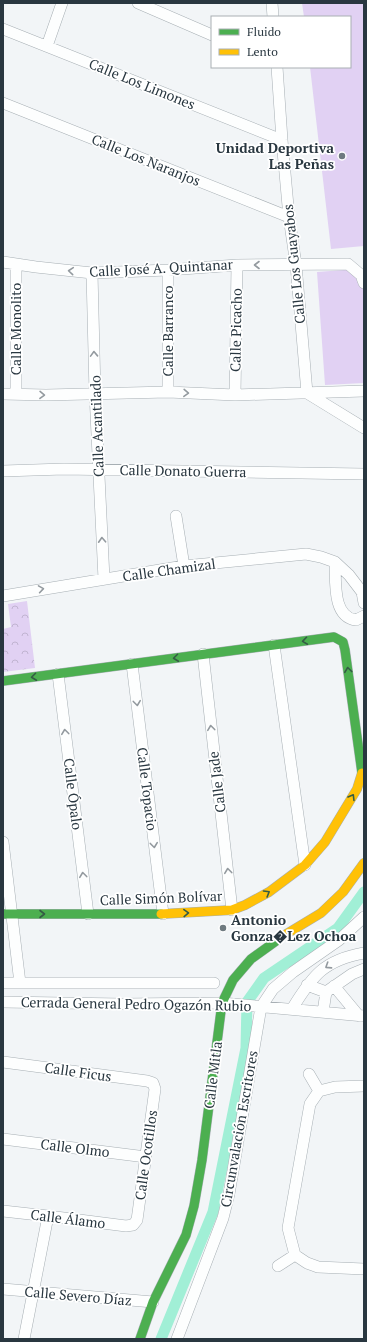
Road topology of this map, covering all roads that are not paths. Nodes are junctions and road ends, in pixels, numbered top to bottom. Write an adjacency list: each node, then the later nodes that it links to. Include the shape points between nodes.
1 (62, 3): 7 (street)
2 (138, 3): 6 (street)
3 (272, 3): 4 (street)
4 (273, 16)
5 (3, 29): 7 (street, Calle Los Limones)
6 (211, 35)
7 (47, 46): 10 (street, Calle Los Limones)
8 (277, 68): 10 (street, Calle Los Guayabos)
9 (3, 103): 11 (street, Calle Los Naranjos)
10 (282, 140): 11 (street, Calle Los Guayabos)
11 (289, 218): 14 (street, Calle Los Guayabos)
12 (3, 262): 13 (street, Calle José A. Quintanar)
13 (16, 264): 17 (street, Calle José A. Quintanar, one-way to 13); 23 (street, Calle Monolito)
14 (296, 264): 15 (street, Calle José A. Quintanar, one-way to 15); 18 (street, Calle José A. Quintanar, via 348,264 361,275); 21 (street, Calle Los Guayabos)
15 (236, 265): 16 (street, Calle José A. Quintanar); 25 (street, Calle Picacho)
16 (168, 270): 17 (street, Calle José A. Quintanar); 20 (street, Calle Barranco)
17 (92, 273): 24 (street, Calle Acantilado, one-way to 17)
18 (364, 283)
19 (364, 390): 21 (street)
20 (168, 392): 24 (street); 25 (street, one-way to 25)
21 (307, 393): 25 (street); 26 (street)
22 (3, 394): 23 (street)
23 (16, 394): 24 (street, one-way to 24)
24 (95, 394): 27 (street, Calle Acantilado)
25 (235, 395)
26 (364, 428)
27 (98, 470): 28 (street, Calle Donato Guerra); 29 (street, Calle Donato Guerra); 33 (street, Calle Acantilado, one-way to 27)
28 (3, 471)
29 (364, 474)
30 (176, 516): 32 (street)
31 (335, 562): 32 (street, Calle Chamizal, via 306,554); 35 (street, Calle Chamizal, via 362,592); 36 (street, via 338,602 344,615 356,620)
32 (184, 566): 33 (street, Calle Chamizal)
33 (104, 579): 34 (street, Calle Chamizal, one-way to 33)
34 (3, 596)
35 (364, 604)
36 (364, 616)
37 (274, 645): 38 (street); 42 (street, Calle Simón Bolívar, one-way to 37, via 343,642 334,637); 45 (street)
38 (203, 654): 39 (street, one-way to 39); 46 (street, Calle Jade, one-way to 38)
39 (132, 664): 40 (street); 49 (street, Calle Topacio, one-way to 49)
40 (58, 674): 41 (street, one-way to 41); 48 (street, Calle Ópalo, one-way to 40)
41 (3, 681)
42 (361, 740): 45 (street, Calle Simón Bolívar, one-way to 42, via 325,842 357,789 362,775)
43 (3, 842): 47 (street)
44 (364, 863): 59 (street, Calle Mitla, via 343,892 321,913 251,959 233,980)
45 (306, 865): 46 (street, Calle Simón Bolívar, one-way to 45, via 269,892)
46 (232, 910): 49 (street, Calle Simón Bolívar, one-way to 46)
47 (8, 914): 48 (street, Calle Simón Bolívar, one-way to 48); 54 (street)
48 (88, 914): 49 (street, Calle Simón Bolívar)
49 (163, 914)
50 (364, 917): 60 (street, via 339,940 293,972)
51 (364, 953): 56 (street, one-way to 56, via 336,960 320,971)
52 (364, 968): 57 (street)
53 (3, 983): 54 (street, Cerrada General Pedro Ogazón Rubio)
54 (20, 983): 55 (street, Cerrada General Pedro Ogazón Rubio)
55 (214, 983)
56 (307, 985): 57 (street); 61 (street)
57 (330, 989): 62 (street); 63 (street)
58 (3, 1002): 59 (street, Cerrada General Pedro Ogazón Rubio)
59 (227, 1004): 60 (street, Cerrada General Pedro Ogazón Rubio); 79 (street, Calle Mitla, via 194,1206 186,1235)
60 (257, 1006): 61 (street, Cerrada General Pedro Ogazón Rubio); 80 (street, Circunvalación Escritores, via 229,1194 223,1218)
61 (292, 1010): 62 (street, Cerrada General Pedro Ogazón Rubio)
62 (323, 1012): 63 (street, Cerrada General Pedro Ogazón Rubio)
63 (362, 1016)
64 (3, 1062): 66 (street, Calle Ficus)
65 (309, 1074): 68 (street)
66 (153, 1083): 70 (street, Calle Ocotillos, via 155,1089)
67 (364, 1086): 68 (street, via 335,1087)
68 (318, 1091): 74 (street, via 310,1104 288,1228)
69 (3, 1139): 70 (street, Calle Olmo)
70 (146, 1157): 73 (street, Calle Ocotillos, via 137,1220)
71 (3, 1211): 72 (street, Calle Álamo)
72 (48, 1216): 73 (street, Calle Álamo); 78 (street)
73 (133, 1225)
74 (295, 1255): 75 (street); 76 (street, via 318,1267)
75 (278, 1266)
76 (364, 1269)
77 (3, 1289): 78 (street, Calle Severo Díaz)
78 (33, 1292): 79 (street, Calle Severo Díaz); 81 (street)
79 (153, 1302): 82 (street, Calle Mitla)
80 (179, 1338)
81 (24, 1339)
82 (140, 1339)

